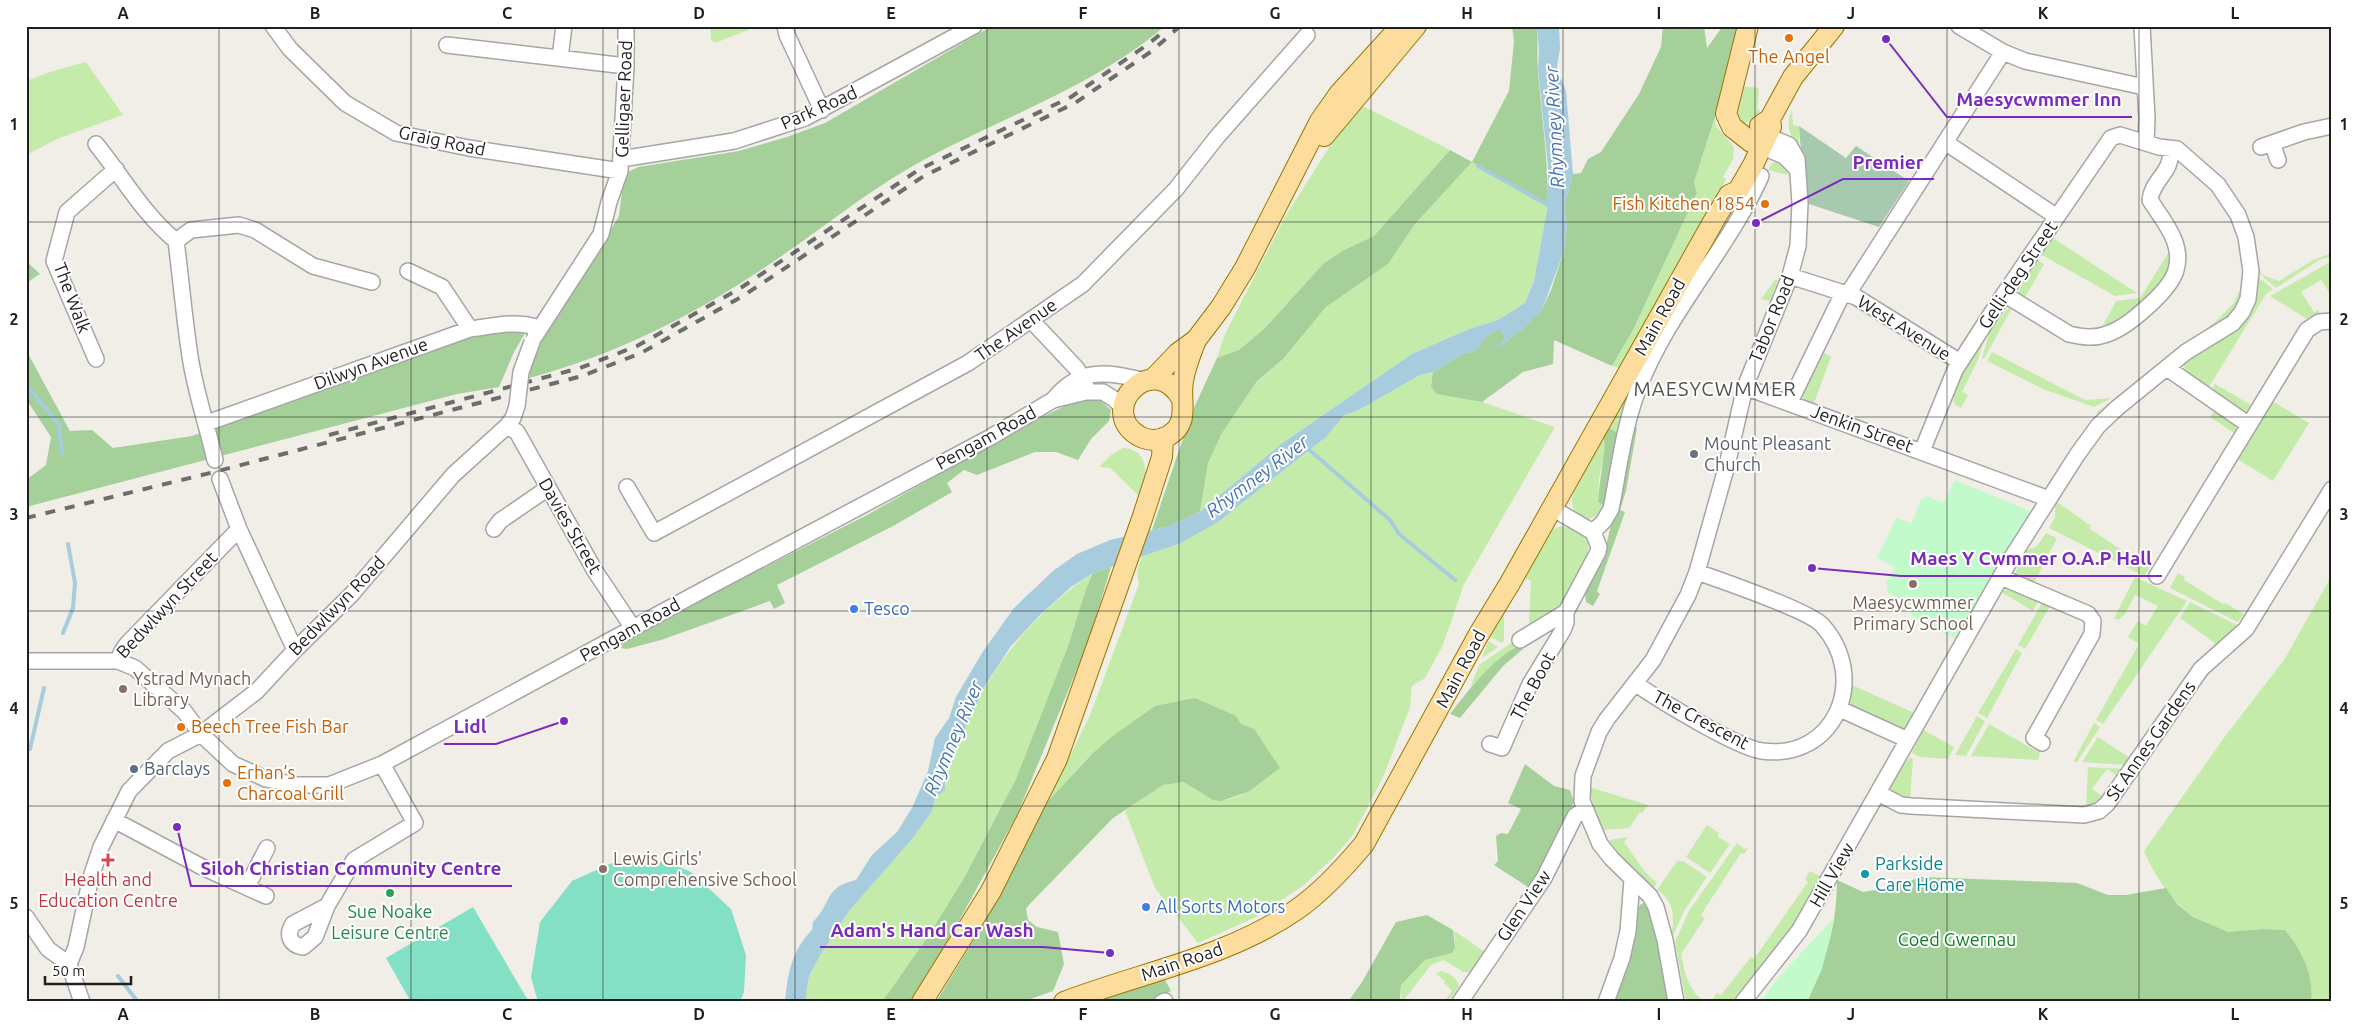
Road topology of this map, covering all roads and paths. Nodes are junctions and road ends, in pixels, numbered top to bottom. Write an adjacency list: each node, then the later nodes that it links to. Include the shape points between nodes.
1 (273, 26): 26 (street, Graig Road, via 290,49 345,103 396,133 469,148)
2 (564, 26): 15 (street)
3 (626, 26): 16 (street, Gelligaer Road)
4 (785, 26): 18 (street)
5 (974, 26): 18 (street, Park Road)
6 (1401, 26): 29 (main road, via 1339,94 1320,121)
7 (1416, 26): 29 (main road, via 1309,154)
8 (1748, 26): 20 (main road, via 1726,114 1732,127)
9 (1834, 26): 20 (main road, Main Road, via 1793,77)
10 (1959, 26): 14 (street)
11 (2142, 26): 17 (street)
12 (1307, 34): 39 (street, The Avenue, via 1217,137 1176,190 1083,284)
13 (447, 45): 15 (street)
14 (2003, 52): 17 (street, via 2025,61); 21 (street)
15 (560, 58): 16 (street)
16 (626, 66): 26 (street, Gelligaer Road)
17 (2144, 87): 22 (street)
18 (822, 110): 26 (street, Park Road, via 734,141)
19 (2332, 126): 25 (street, via 2266,145)
20 (1758, 135): 30 (main road, Main Road, via 1728,186); 35 (street, Tabor Road, via 1789,144 1797,159 1798,246)
21 (1945, 142): 31 (street); 37 (street)
22 (2146, 142): 24 (street, Gelli-deg Street); 31 (street, Gelli-deg Street, via 2120,135 2111,138)
23 (96, 144): 27 (street)
24 (2170, 149): 38 (street, via 2170,164 2151,193 2150,200 2174,239 2176,269 2160,294 2141,311 2108,334 2081,336 2070,334); 46 (street, Gelli-deg Street, via 2181,152 2218,185 2238,215 2246,237 2251,272 2248,299 2233,323 2186,352)
25 (2278, 160)
26 (621, 165): 41 (street, Bedwlwyn Road, via 601,234)
27 (116, 169): 33 (street, via 158,226); 44 (street, The Walk, via 67,212 54,261)
28 (1761, 176): 32 (street, Main Road)
29 (1285, 190): 43 (main road, via 1245,268)
30 (1725, 202): 32 (street); 66 (main road, Main Road)
31 (2057, 217): 38 (street, Gelli-deg Street)
32 (1740, 219): 69 (street, Main Road, via 1699,278 1640,385 1611,509)
33 (176, 240): 36 (street, via 191,230 239,225 255,230 312,266); 55 (street, via 190,355)
34 (408, 271): 42 (street, via 442,288)
35 (1790, 276): 37 (street, West Avenue); 49 (street, Tabor Road)
36 (372, 282)
37 (1846, 294): 45 (street, West Avenue, via 1856,297); 53 (street, via 1840,299)
38 (2004, 294): 45 (street, Gelli-deg Street)
39 (1031, 320): 47 (street); 62 (street, The Avenue, via 968,363 654,533)
40 (2332, 321): 56 (street, via 2319,322 2307,330)
41 (539, 328): 42 (street, Dilwyn Avenue, via 526,323 510,323); 57 (street, Bedwlwyn Road, bridge, via 521,372 517,406)
42 (470, 329): 55 (street, Dilwyn Avenue)
43 (1196, 340): 48 (main road); 51 (main road, via 1184,374)
44 (96, 359)
45 (1960, 362): 59 (street, Gelli-deg Street)
46 (2167, 368): 56 (street); 65 (street, Hill View, via 2098,426)
47 (1082, 378): 48 (street, Pengam Road, via 1105,373); 50 (street); 52 (street, Pengam Road, via 1063,387)
48 (1149, 380): 51 (main road, via 1170,385); 54 (main road, via 1129,392)
49 (1745, 387): 53 (street, Jenkin Street); 70 (street, Tabor Road)
50 (1092, 392): 52 (street, Pengam Road); 54 (street, via 1103,392)
51 (1182, 399): 58 (main road, via 1184,409 1178,427)
52 (1054, 400): 74 (street, Pengam Road)
53 (1790, 402): 59 (street, Jenkin Street)
54 (1123, 408): 58 (main road, via 1134,433 1153,440)
55 (206, 424): 60 (street)
56 (2249, 425): 71 (street)
57 (507, 426): 63 (street, Davies Street, via 517,432); 76 (street, Bedwlwyn Road, via 453,475 351,595)
58 (1164, 438): 97 (main road, via 1162,457 1143,516 1057,759 991,891)
59 (1922, 451): 65 (street, Jenkin Street)
60 (215, 460)
61 (220, 479): 67 (street)
62 (627, 487)
63 (548, 488): 68 (street, via 500,521); 74 (street, Davies Street, via 595,571)
64 (2332, 489): 86 (street, St Annes Gardens, via 2246,629 2201,669 2100,811 2084,815 1911,806)
65 (2049, 499): 72 (street, Hill View)
66 (1552, 508): 69 (street); 98 (main road, Main Road, via 1364,844 1341,871 1296,909 1250,937 1198,958)
67 (239, 529): 76 (street); 78 (street, Bedwlwyn Street, via 127,644)
68 (494, 529)
69 (1594, 532): 73 (street, via 1598,552)
70 (1697, 572): 79 (street, Tabor Road, via 1662,645); 80 (street, The Crescent, via 1790,608 1821,624 1833,641 1844,669 1845,684)
71 (2157, 576)
72 (2001, 577): 82 (street, Hill View); 83 (street, via 2088,614 2093,621 2092,634 2034,738)
73 (1566, 612): 75 (street); 84 (street, The Boot, via 1563,630 1530,684 1502,748)
74 (633, 628): 85 (street, Pengam Road)
75 (1520, 640)
76 (295, 650): 81 (street, Bedwlwyn Road, via 257,691)
77 (26, 661): 78 (street, Bedwlwyn Street)
78 (118, 661): 81 (street, Pengam Road, via 136,668 148,678 184,711)
79 (1636, 683): 80 (street, The Crescent, via 1735,741 1759,751 1792,750 1806,743 1824,732); 87 (street, Tabor Road, via 1598,732 1586,762 1582,789)
80 (1840, 708): 82 (street)
81 (201, 734): 85 (street, Pengam Road, via 233,764 266,779 297,785 329,785); 88 (street, Bedwlwyn Road, via 168,751 145,772 129,791)
82 (1908, 740): 86 (street, Hill View)
83 (2042, 743)
84 (1490, 744)
85 (382, 764): 93 (street, via 415,823 354,860)
86 (1878, 793): 102 (street, Hill View, via 1799,931)
87 (1584, 810): 90 (street, via 1600,844); 99 (street, Glen View, via 1575,816 1544,878)
88 (114, 820): 91 (street, via 202,868); 95 (street, Bedwlwyn Road, via 90,877 76,947)
89 (267, 848): 91 (street)
90 (1632, 880): 100 (street, via 1628,931); 101 (street, via 1650,896 1656,907)
91 (247, 887): 92 (street)
92 (266, 896)
93 (327, 906)
94 (28, 923): 95 (street, via 48,949)
95 (69, 964): 96 (street)
96 (82, 1002)
97 (922, 1002)
98 (1064, 1002)
99 (1460, 1002)
100 (1606, 1002)
101 (1676, 1002)
102 (1743, 1002)

